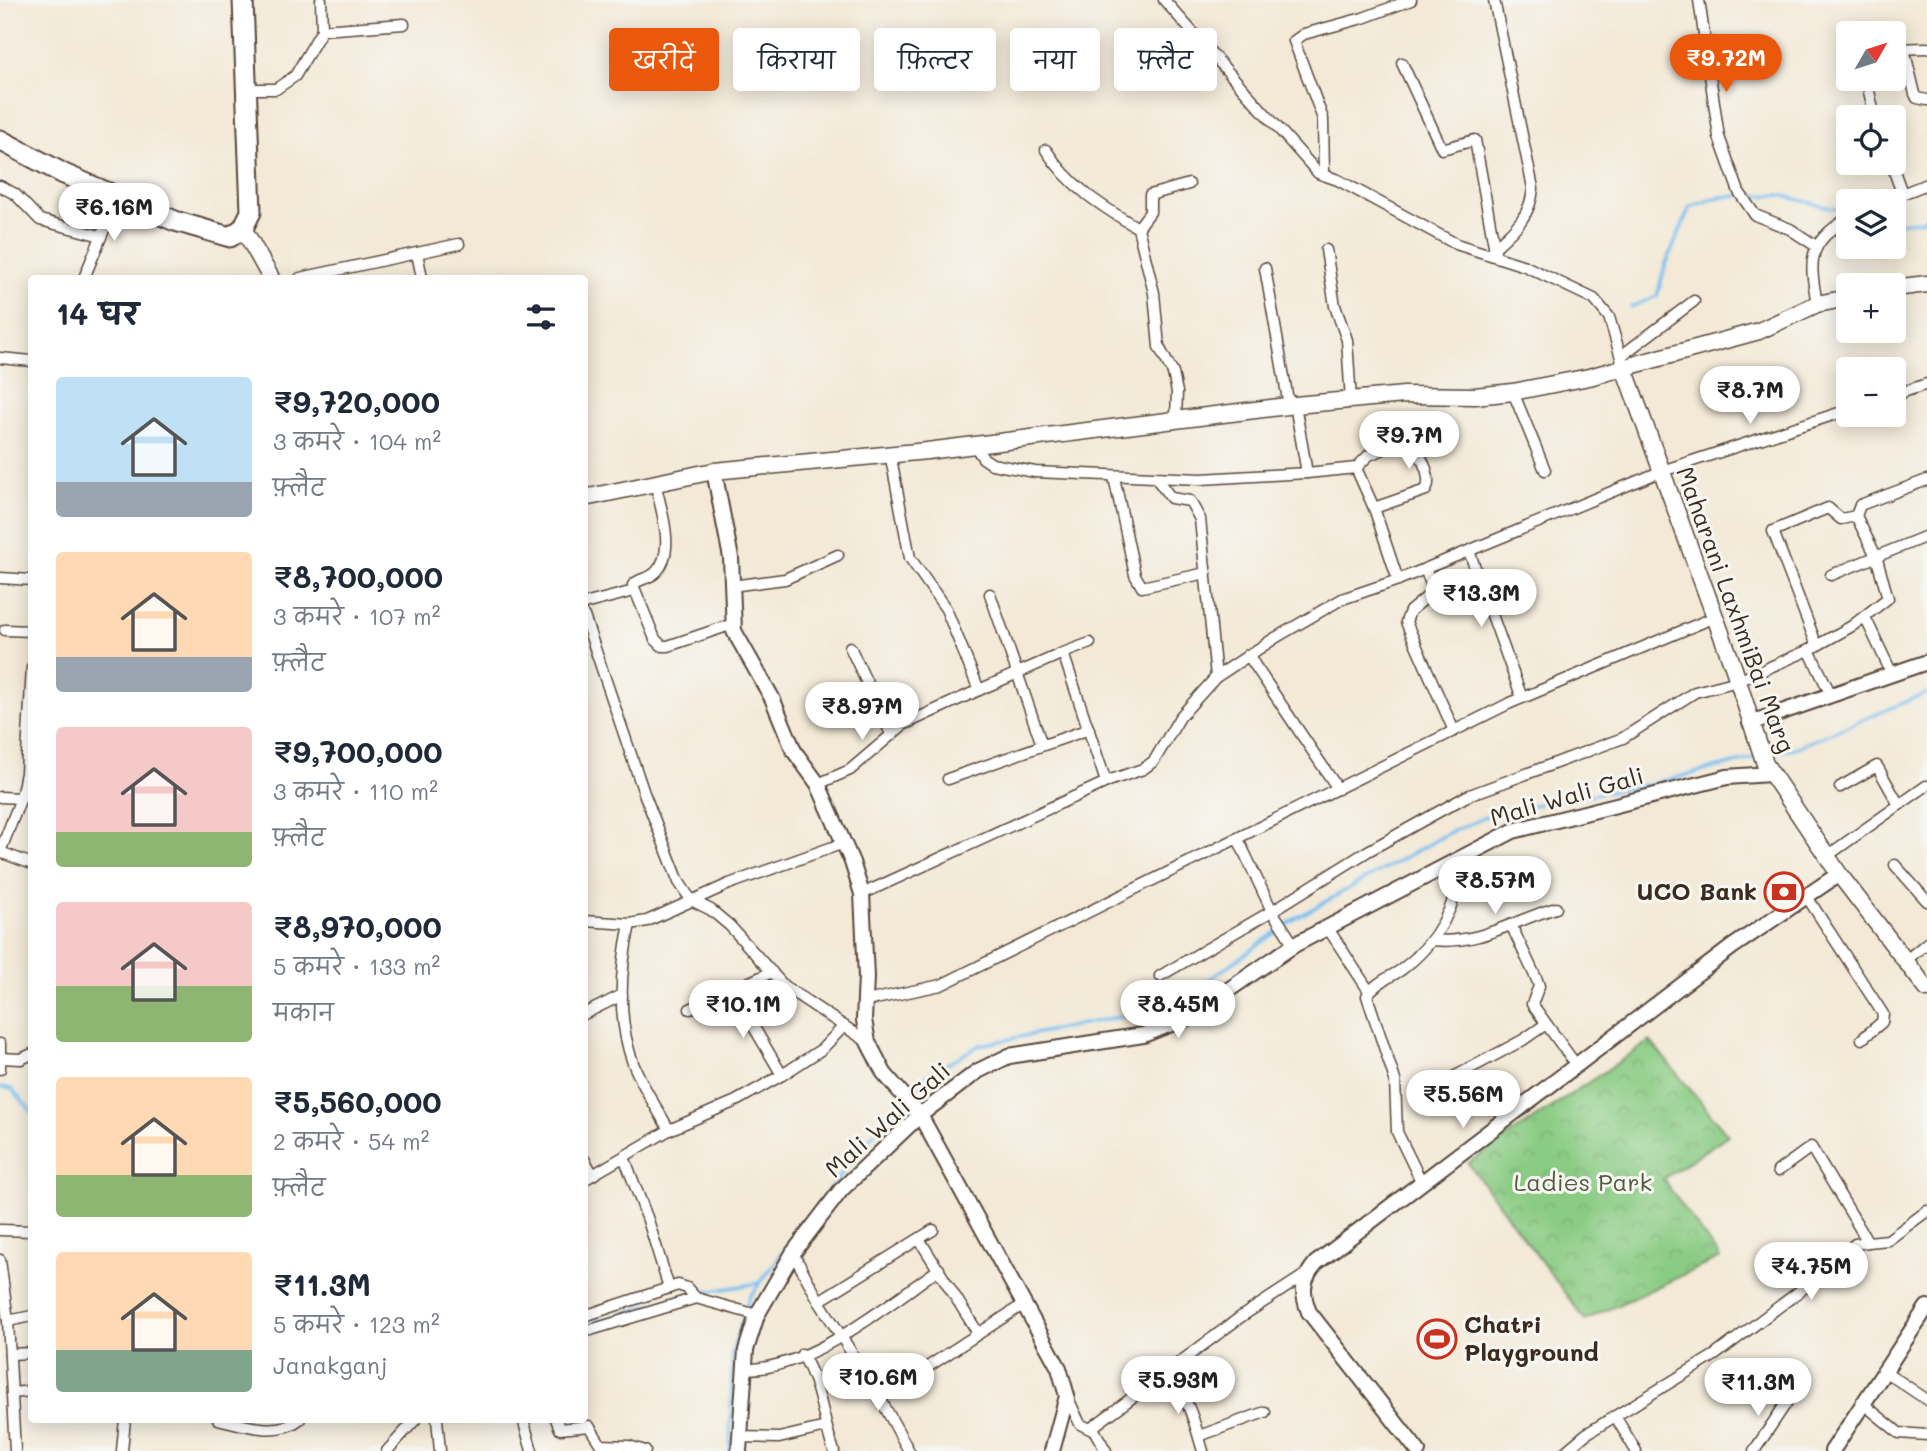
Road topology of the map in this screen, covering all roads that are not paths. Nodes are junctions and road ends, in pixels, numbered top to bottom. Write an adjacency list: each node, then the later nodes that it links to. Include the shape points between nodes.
1 (243, 0): 13 (highway)
2 (321, 0): 8 (street)
3 (1164, 0): 18 (street, via 1297,152)
4 (1411, 0): 18 (street, via 1294,41 1323,119)
5 (1494, 0): 31 (street, via 1533,188 1526,214)
6 (1699, 0): 29 (street, via 1719,137 1741,196 1755,215)
7 (404, 24): 8 (street)
8 (323, 30): 13 (street, via 286,84 276,89)
9 (1927, 48): 10 (street)
10 (1906, 49)
11 (1402, 63): 31 (street, via 1442,149 1475,140)
12 (1906, 69): 14 (street, via 1917,98)
13 (246, 89): 25 (highway, via 251,212)
14 (1927, 100)
15 (0, 131): 16 (street)
16 (8, 146): 23 (highway)
17 (1046, 150): 26 (street, via 1071,183)
18 (1324, 174): 31 (street, via 1456,244)
19 (1189, 184): 26 (street, via 1150,195 1150,212)
20 (1927, 184): 22 (street)
21 (0, 186): 27 (street, via 40,219)
22 (1906, 192)
23 (118, 196): 25 (highway, via 209,233 230,237); 27 (street)
24 (1836, 226): 29 (street)
25 (243, 228): 35 (main road)
26 (1138, 228): 52 (street, via 1154,293 1159,347 1175,382)
27 (101, 236): 34 (street)
28 (459, 244): 32 (street)
29 (1816, 246): 42 (street, via 1811,271)
30 (1326, 250): 49 (street, via 1335,306 1347,340)
31 (1495, 252): 45 (street, via 1604,307)
32 (417, 253): 36 (street); 37 (street)
33 (1265, 268): 50 (street)
34 (85, 275)
35 (269, 275)
36 (314, 275)
37 (421, 275)
38 (1927, 284): 39 (main road)
39 (1906, 287)
40 (1836, 300): 42 (main road)
41 (1694, 301): 45 (street)
42 (1817, 304): 45 (main road, via 1759,331)
43 (0, 358): 44 (street)
44 (28, 361)
45 (1623, 362): 48 (main road); 58 (main road, Maharani LaxhmiBai Marg)
46 (1927, 384): 47 (street)
47 (1906, 391)
48 (1513, 392): 49 (main road); 56 (street)
49 (1351, 401): 50 (main road)
50 (1292, 405): 52 (main road); 59 (street)
51 (1836, 414): 58 (street)
52 (1176, 418): 53 (main road)
53 (974, 445): 54 (main road); 60 (street, via 983,458 1000,467)
54 (890, 453): 57 (main road); 97 (street, via 910,558 946,609)
55 (1356, 468): 59 (street); 65 (street); 65 (street, via 1369,455 1401,442 1413,447 1427,473 1426,490)
56 (1545, 470)
57 (714, 471): 63 (main road); 77 (street)
58 (1662, 471): 68 (street); 81 (main road, Maharani LaxhmiBai Marg)
59 (1307, 473): 61 (street)
60 (1114, 477): 61 (street); 72 (street, via 1135,575 1142,587)
61 (1156, 478): 72 (street, via 1171,498 1184,499 1194,507 1200,519)
62 (1927, 480): 66 (street, via 1860,505)
63 (655, 482): 64 (main road); 78 (street, via 665,532 663,562 653,575 635,582)
64 (588, 497)
65 (1374, 508): 76 (street)
66 (1856, 516): 70 (street); 89 (street, via 1841,519 1828,508 1773,531)
67 (1927, 536): 70 (street)
68 (1469, 551): 71 (street); 99 (street)
69 (838, 555): 77 (street, via 785,579)
70 (1876, 556): 73 (street); 82 (street, via 1888,598)
71 (1425, 569): 76 (street); 102 (street, via 1434,591 1410,611 1406,622)
72 (1206, 573): 95 (street)
73 (1831, 575)
74 (0, 578): 75 (street)
75 (28, 580)
76 (1398, 580): 91 (street, via 1342,599)
77 (731, 586): 83 (street)
78 (634, 591): 80 (street); 83 (street, via 662,646)
79 (990, 594): 93 (street)
80 (588, 603)
81 (1715, 617): 96 (main road, Maharani LaxhmiBai Marg); 99 (street)
82 (1865, 617): 89 (street); 94 (street)
83 (733, 624): 109 (street, via 794,751)
84 (588, 628): 126 (street, via 644,793 679,882)
85 (5, 630): 86 (street)
86 (28, 631)
87 (1090, 643): 90 (street)
88 (850, 647): 103 (street)
89 (1813, 648): 96 (street); 98 (street)
90 (1063, 653): 93 (street); 100 (street)
91 (1248, 655): 95 (street); 112 (street)
92 (1927, 662): 94 (street)
93 (1017, 671): 97 (street); 104 (street)
94 (1892, 674): 98 (street)
95 (1216, 677): 108 (street, via 1180,717 1154,761)
96 (1738, 681): 101 (main road, Maharani LaxhmiBai Marg); 129 (street, via 1695,692 1623,738 1467,796)
97 (979, 690): 103 (street)
98 (1831, 695): 101 (street)
99 (1522, 698): 102 (street)
100 (1089, 729): 104 (street); 108 (street)
101 (1753, 730): 105 (main road, Maharani LaxhmiBai Marg)
102 (1454, 731): 112 (street)
103 (891, 734): 109 (street, via 850,770)
104 (1042, 745): 107 (street)
105 (1768, 769): 119 (main road, Maharani LaxhmiBai Marg); 120 (street, Mali Wali Gali, via 1535,824)
106 (28, 776): 114 (street)
107 (948, 779)
108 (1107, 782): 124 (street)
109 (818, 784): 117 (street)
110 (1926, 786): 115 (street)
111 (1840, 787): 115 (street, via 1877,766)
112 (1338, 789): 116 (street)
113 (0, 797): 114 (street)
114 (21, 798): 118 (street)
115 (1899, 805): 119 (street)
116 (1238, 839): 129 (street); 144 (street, via 941,985)
117 (844, 843): 124 (street); 126 (street)
118 (0, 852): 121 (street)
119 (1827, 856): 123 (main road, Maharani LaxhmiBai Marg)
120 (1458, 859): 132 (street, Mali Wali Gali); 135 (street, via 1459,883)
121 (28, 862)
122 (1895, 865): 127 (street)
123 (1839, 874): 125 (street); 137 (main road, Maharani LaxhmiBai Marg)
124 (862, 894): 144 (street)
125 (1807, 897): 149 (street, via 1883,1014 1882,1023); 154 (street, via 1732,947)
126 (691, 900): 131 (street, via 665,914); 138 (street, via 730,926)
127 (1927, 901)
128 (1556, 908): 133 (street)
129 (1272, 911): 134 (street); 139 (street)
130 (588, 921): 131 (street)
131 (630, 924): 143 (street, via 621,969)
132 (1328, 927): 134 (street, Mali Wali Gali); 142 (street)
133 (1512, 927): 135 (street, via 1463,942); 147 (street, via 1539,986 1532,1004)
134 (1290, 939): 158 (street, Mali Wali Gali, via 1189,1017 1143,1035 1009,1055 978,1071)
135 (1433, 940): 142 (street)
136 (1927, 943): 137 (street)
137 (1905, 961): 140 (main road, Maharani LaxhmiBai Marg)
138 (772, 972): 141 (street); 148 (street, via 784,986)
139 (1160, 976)
140 (1925, 982)
141 (732, 990): 145 (street); 156 (street)
142 (1369, 991): 163 (street, via 1367,1004 1395,1080 1397,1132)
143 (622, 995): 146 (street); 159 (street, via 634,1065)
144 (866, 1001): 150 (street)
145 (690, 1009)
146 (588, 1012)
147 (1546, 1024): 154 (street); 157 (street)
148 (844, 1026): 150 (street); 156 (street, via 822,1049)
149 (1862, 1039)
150 (868, 1042): 158 (street, via 884,1073)
151 (0, 1044): 153 (street)
152 (28, 1056): 153 (street)
153 (1, 1060): 155 (street)
154 (1576, 1065): 163 (street)
155 (0, 1069)
156 (782, 1075): 159 (street)
157 (1437, 1086)
158 (920, 1115): 170 (street, Mali Wali Gali, via 841,1190); 177 (street)
159 (669, 1130): 160 (street)
160 (624, 1157): 162 (street); 174 (street)
161 (1778, 1171): 169 (street, via 1811,1147)
162 (589, 1177)
163 (1422, 1183): 173 (street)
164 (1927, 1211): 169 (street, via 1888,1240)
165 (0, 1230): 167 (street)
166 (933, 1230): 168 (street)
167 (28, 1231)
168 (919, 1239): 172 (street); 176 (street)
169 (1868, 1242): 200 (street, via 1855,1244 1715,1354)
170 (793, 1253): 176 (street); 179 (street, Mali Wali Gali)
171 (0, 1260): 182 (street)
172 (939, 1269): 184 (street); 185 (street)
173 (1305, 1275): 191 (street); 225 (street, via 1304,1299 1309,1312)
174 (669, 1288): 175 (street, via 678,1285); 180 (street)
175 (692, 1294): 179 (street); 183 (street)
176 (819, 1301): 185 (street)
177 (1024, 1304): 184 (street); 194 (street, via 1059,1368)
178 (1927, 1307): 190 (street)
179 (752, 1313): 189 (street, Mali Wali Gali)
180 (588, 1315)
181 (28, 1317): 182 (street)
182 (8, 1321): 187 (street)
183 (588, 1331)
184 (978, 1333): 195 (street)
185 (841, 1336): 188 (street); 195 (street)
186 (28, 1353): 187 (street)
187 (10, 1354): 193 (street)
188 (803, 1354): 189 (street, via 777,1366); 208 (street, via 820,1389)
189 (744, 1369): 212 (street, Mali Wali Gali)
190 (1882, 1370): 196 (street); 198 (street)
191 (1166, 1373): 209 (street); 211 (street, via 1190,1405)
192 (28, 1391): 193 (street)
193 (12, 1393): 214 (street)
194 (1067, 1395): 209 (street, via 1080,1424 1085,1429); 222 (street)
195 (880, 1398): 221 (street)
196 (1927, 1400)
197 (1787, 1402): 228 (street)
198 (1861, 1402): 210 (street, via 1899,1433); 229 (street)
199 (1265, 1412): 211 (street)
200 (1615, 1416): 226 (street); 227 (street)
201 (125, 1423): 215 (street)
202 (242, 1423): 203 (street, via 271,1428)
203 (293, 1423)
204 (412, 1423): 216 (street)
205 (437, 1423): 217 (street)
206 (524, 1423): 218 (street)
207 (558, 1423): 213 (street, via 560,1429 590,1426)
208 (826, 1427): 212 (street); 220 (street)
209 (1093, 1427): 223 (street)
210 (1927, 1435)
211 (1199, 1436): 224 (street)
212 (739, 1444)
213 (601, 1448): 219 (street, via 629,1446)
214 (15, 1451)
215 (122, 1451)
216 (387, 1451)
217 (440, 1451)
218 (532, 1451)
219 (645, 1451)
220 (834, 1451)
221 (909, 1451)
222 (1052, 1451)
223 (1106, 1451)
224 (1203, 1451)
225 (1418, 1451)
226 (1566, 1451)
227 (1636, 1451)
228 (1755, 1451)
229 (1832, 1451)

